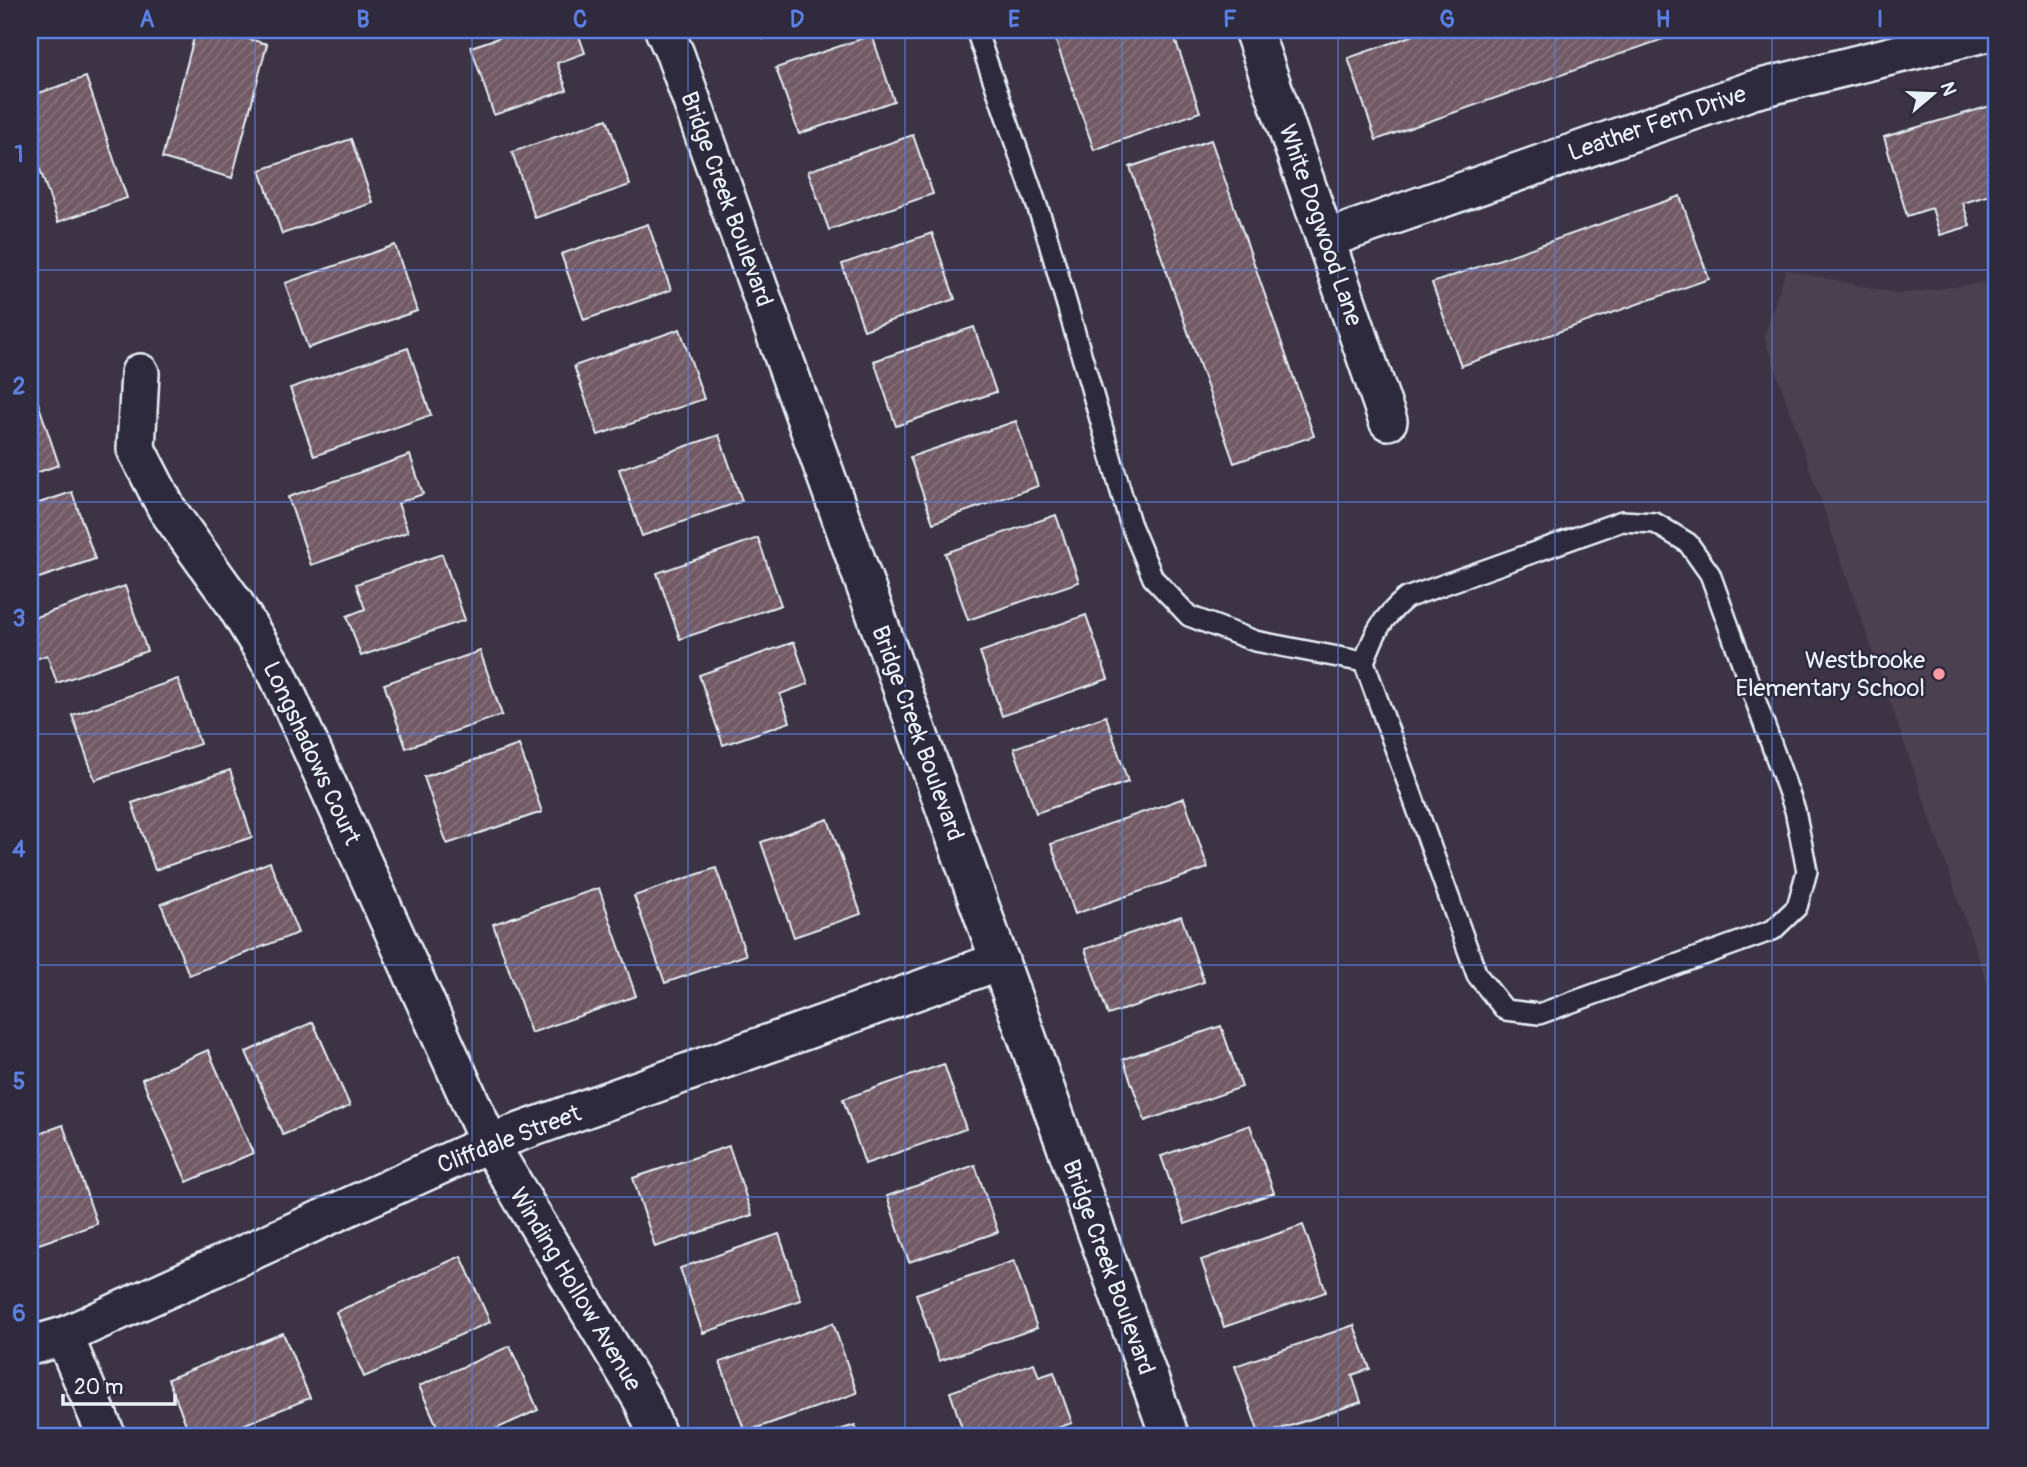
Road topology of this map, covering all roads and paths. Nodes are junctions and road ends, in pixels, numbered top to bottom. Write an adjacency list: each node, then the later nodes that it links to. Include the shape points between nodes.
1 (664, 30): 9 (street, Bridge Creek Boulevard)
2 (975, 30): 8 (lane, via 1045,229 1130,523 1153,578 1189,616 1255,641)
3 (1253, 30): 5 (street, White Dogwood Lane)
4 (1996, 30): 5 (street, Leather Fern Drive, via 1753,90)
5 (1326, 239): 7 (street, White Dogwood Lane)
6 (140, 373): 10 (street, Longshadows Court, via 136,449 167,509 233,601 278,675)
7 (1388, 421)
8 (1364, 662): 8 (lane, via 1477,975 1505,1010 1539,1014 1773,930 1797,907 1807,871 1795,810 1710,574 1688,543 1655,523 1622,521 1406,598 1374,634)
9 (1000, 961): 10 (street, Cliffdale Street); 14 (street, Bridge Creek Boulevard)
10 (489, 1143): 11 (street, Cliffdale Street); 13 (street, Winding Hollow Avenue, via 643,1401)
11 (47, 1341): 12 (street)
12 (107, 1437)
13 (658, 1437)
14 (1170, 1437)

